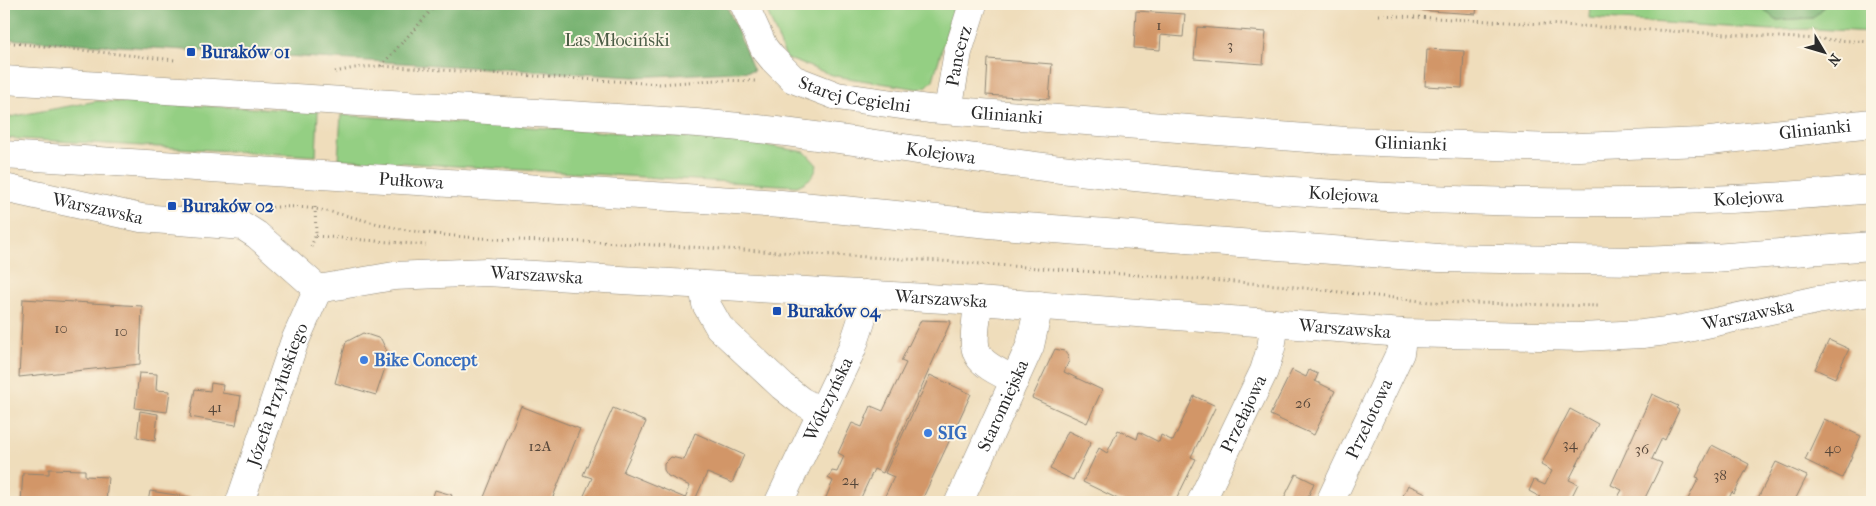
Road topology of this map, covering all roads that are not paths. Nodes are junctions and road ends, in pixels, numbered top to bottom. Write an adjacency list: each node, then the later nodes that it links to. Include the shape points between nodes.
1 (744, 4): 4 (main road, Starej Cegielni, via 764,48 793,79 850,99)
2 (973, 4): 4 (main road, Pancerz, via 958,52)
3 (4, 80): 8 (main road, Kolejowa, via 771,129 1043,167 1451,201 1590,204 1708,201)
4 (948, 110): 5 (main road, Glinianki, via 1346,141 1554,148 1701,142)
5 (1872, 123)
6 (4, 155): 9 (main road, Pułkowa, via 818,208 1449,259 1640,261)
7 (4, 188): 11 (main road, Warszawska, via 141,218 236,224 257,235)
8 (1872, 189)
9 (1872, 246)
10 (703, 285): 11 (main road, Warszawska, via 463,272 394,276); 13 (main road, Warszawska); 19 (main road, via 708,310 719,327 786,390)
11 (318, 289): 20 (main road, Józefa Przyłuskiego, via 294,343)
12 (1872, 292): 17 (main road, Warszawska, via 1642,334 1573,337)
13 (866, 294): 14 (main road, Warszawska); 19 (main road, Wólczyńska, via 857,336)
14 (978, 301): 15 (main road, Warszawska); 18 (main road, via 976,353 986,366)
15 (1038, 305): 16 (main road, Warszawska); 18 (main road, Staromiejska, via 1030,346)
16 (1275, 323): 17 (main road, Warszawska); 23 (main road, Przełajowa, via 1264,371)
17 (1403, 333): 24 (main road, Przelotowa, via 1400,353)
18 (1015, 380): 22 (main road, Staromiejska)
19 (822, 412): 21 (main road, Wólczyńska)
20 (240, 502)
21 (779, 502)
22 (959, 502)
23 (1201, 502)
24 (1330, 502)

